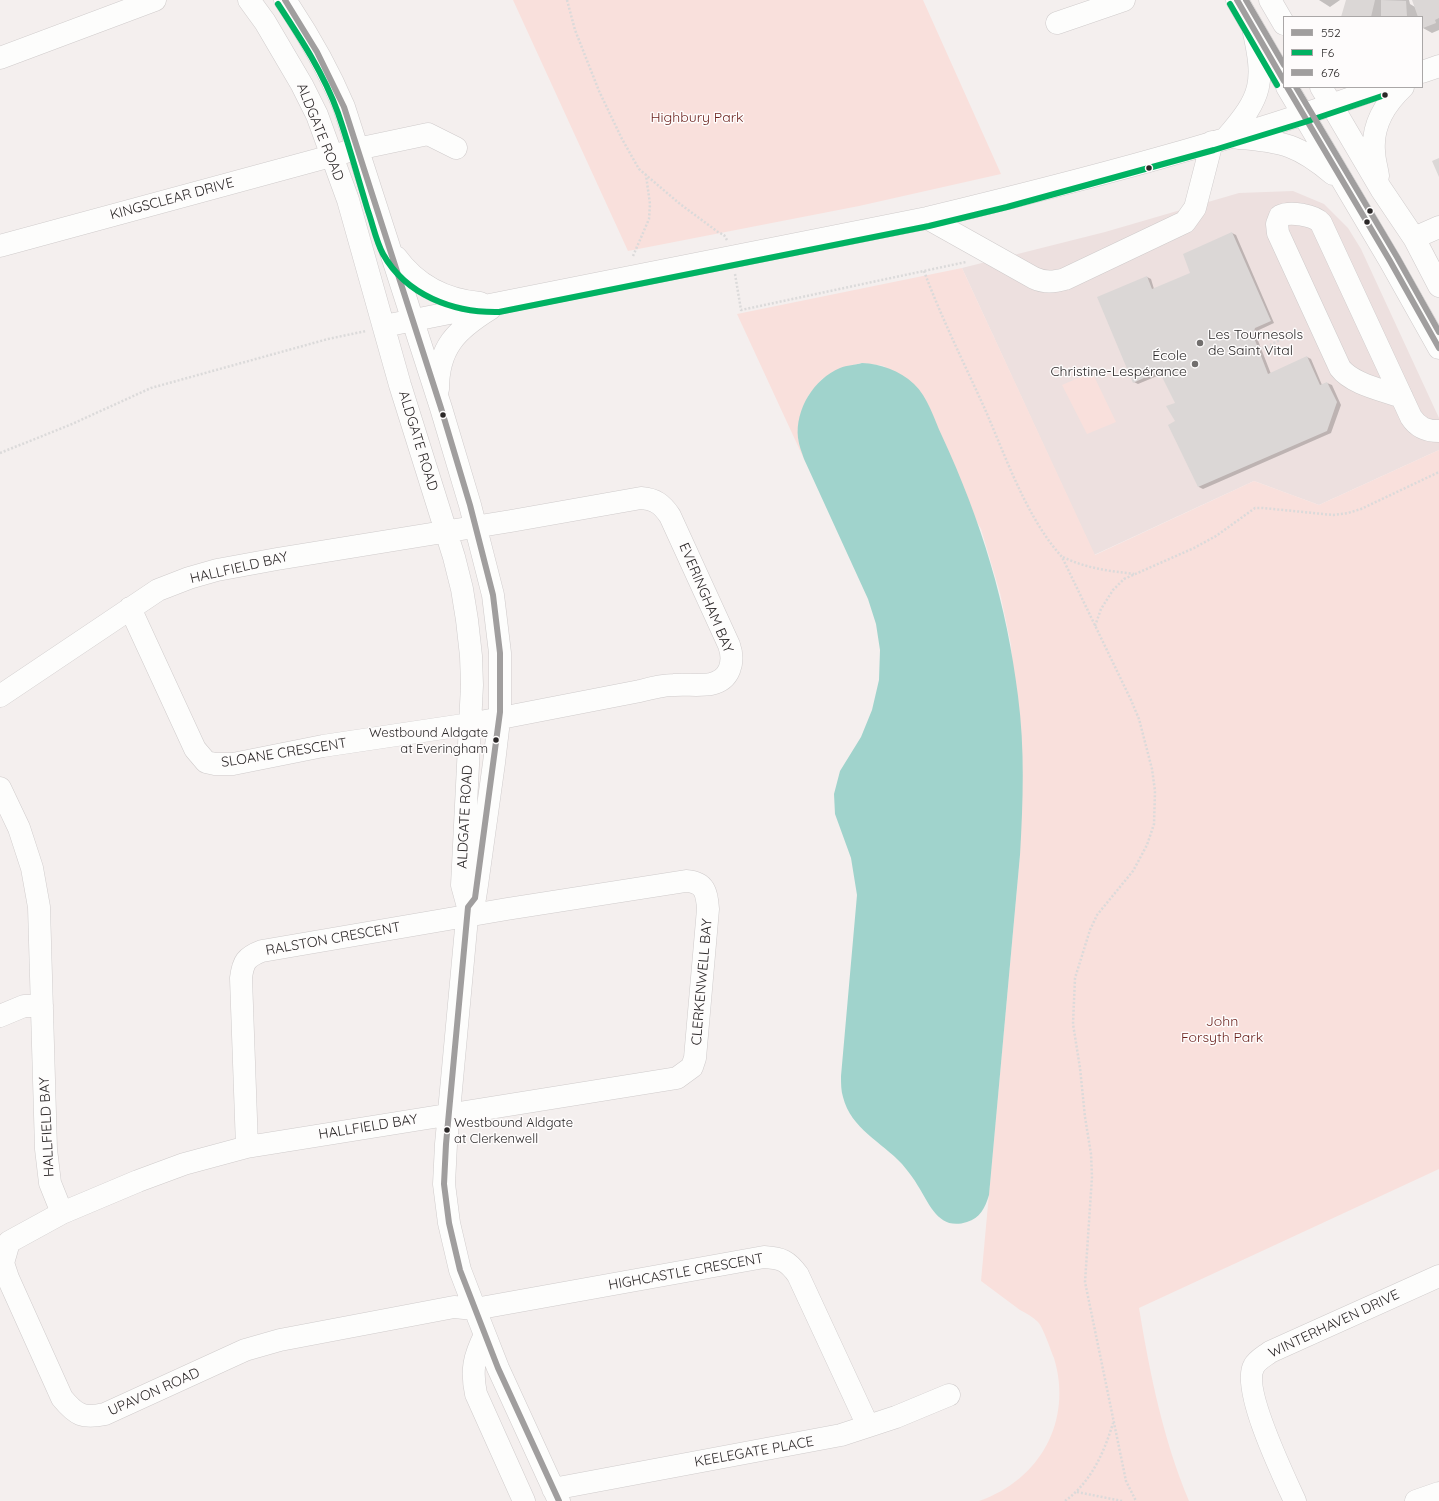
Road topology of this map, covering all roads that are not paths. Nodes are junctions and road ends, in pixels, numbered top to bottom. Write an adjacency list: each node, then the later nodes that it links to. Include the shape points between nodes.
1 (155, 0): 10 (street)
2 (249, 0): 21 (street, ALDGATE ROAD, via 265,22 316,115)
3 (285, 0): 21 (street, ALDGATE ROAD, via 331,77 344,107)
4 (1124, 0): 8 (street)
5 (1237, 0): 9 (street)
6 (1270, 0): 7 (street)
7 (1283, 22)
8 (1057, 23)
9 (1253, 28): 13 (street); 19 (street, via 1258,48 1259,90 1251,107)
10 (0, 58)
11 (1439, 66): 12 (street)
12 (1423, 72)
13 (1283, 79)
14 (1288, 88): 18 (street)
15 (1376, 88): 17 (street)
16 (1402, 88): 23 (street, via 1380,116 1374,132 1374,151)
17 (1326, 96): 18 (street); 23 (street)
18 (1303, 114): 19 (street); 22 (street)
19 (1219, 140): 22 (street, via 1269,141 1294,147 1312,157); 24 (street, via 1071,182); 24 (street, via 1195,208 1185,222 1065,279 1041,281 1034,278)
20 (456, 148): 21 (street, KINGSCLEAR DRIVE, via 428,134)
21 (344, 152): 27 (street, KINGSCLEAR DRIVE); 28 (street, ALDGATE ROAD); 32 (street, ALDGATE ROAD, via 348,200)
22 (1344, 184): 33 (street)
23 (1381, 189): 26 (street)
24 (927, 218): 30 (street)
25 (1439, 227): 26 (street)
26 (1414, 238): 29 (street)
27 (0, 246)
28 (390, 249): 30 (street, via 406,271 434,291 476,303); 31 (street, ALDGATE ROAD)
29 (1439, 286)
30 (497, 304): 31 (street); 35 (street, via 471,320 450,343 441,359)
31 (412, 321): 32 (street); 35 (street, ALDGATE ROAD)
32 (384, 326): 37 (street, ALDGATE ROAD)
33 (1439, 348)
34 (1402, 397): 34 (street, via 1321,223 1311,216 1284,214 1278,220 1278,233 1340,368 1353,380); 36 (street, via 1417,425 1427,430)
35 (438, 399): 37 (street, ALDGATE ROAD)
36 (1439, 431)
37 (462, 529): 38 (street, HALLFIELD BAY, via 216,570 158,590); 40 (street, ALDGATE ROAD, via 454,557 467,620 472,685); 40 (street, ALDGATE ROAD, via 493,595 498,627 500,685); 40 (street, EVERINGHAM BAY, via 641,498 657,501 665,507 670,516 732,653 730,672 711,684 658,686)
38 (130, 608): 39 (street, HALLFIELD BAY); 40 (street, SLOANE CRESCENT, via 195,749 206,762 232,764 323,746)
39 (0, 696)
40 (485, 721): 42 (street, ALDGATE ROAD, via 462,885); 42 (street, ALDGATE ROAD, via 494,763 475,898)
41 (0, 788): 43 (street, HALLFIELD BAY, via 19,828 32,868 39,907)
42 (467, 912): 45 (street, ALDGATE ROAD); 45 (street, CLERKENWELL BAY, via 686,881 693,881 704,890 708,909 695,1058 692,1067 685,1074 677,1078); 46 (street, RALSTON CRESCENT, via 262,950 250,955 243,966 241,978)
43 (42, 1006): 44 (street, via 24,1006); 47 (street, HALLFIELD BAY, via 47,1156 50,1182)
44 (0, 1016)
45 (448, 1114): 46 (street, HALLFIELD BAY); 49 (street, ALDGATE ROAD, via 444,1184 449,1223 460,1270)
46 (247, 1147): 47 (street, HALLFIELD BAY, via 184,1164)
47 (62, 1213): 49 (street, UPAVON ROAD, via 9,1242 3,1262 62,1398 72,1410 90,1418 105,1414 245,1350 280,1340 454,1307)
48 (1439, 1276): 56 (street, WINTERHAVEN DRIVE, via 1270,1352 1254,1366 1251,1378 1254,1399 1277,1462)
49 (475, 1309): 50 (street, ALDGATE ROAD); 52 (street, HIGHCASTLE CRESCENT, via 764,1257 782,1259 790,1264 804,1286)
50 (485, 1335): 54 (street, ALDGATE ROAD); 55 (street, via 475,1360 473,1378 476,1394)
51 (949, 1395): 52 (street, KEELEGATE PLACE)
52 (868, 1426): 54 (street, KEELEGATE PLACE, via 841,1435)
53 (1439, 1493): 57 (street)
54 (556, 1495)
55 (524, 1501)
56 (1295, 1501)
57 (1416, 1501)

